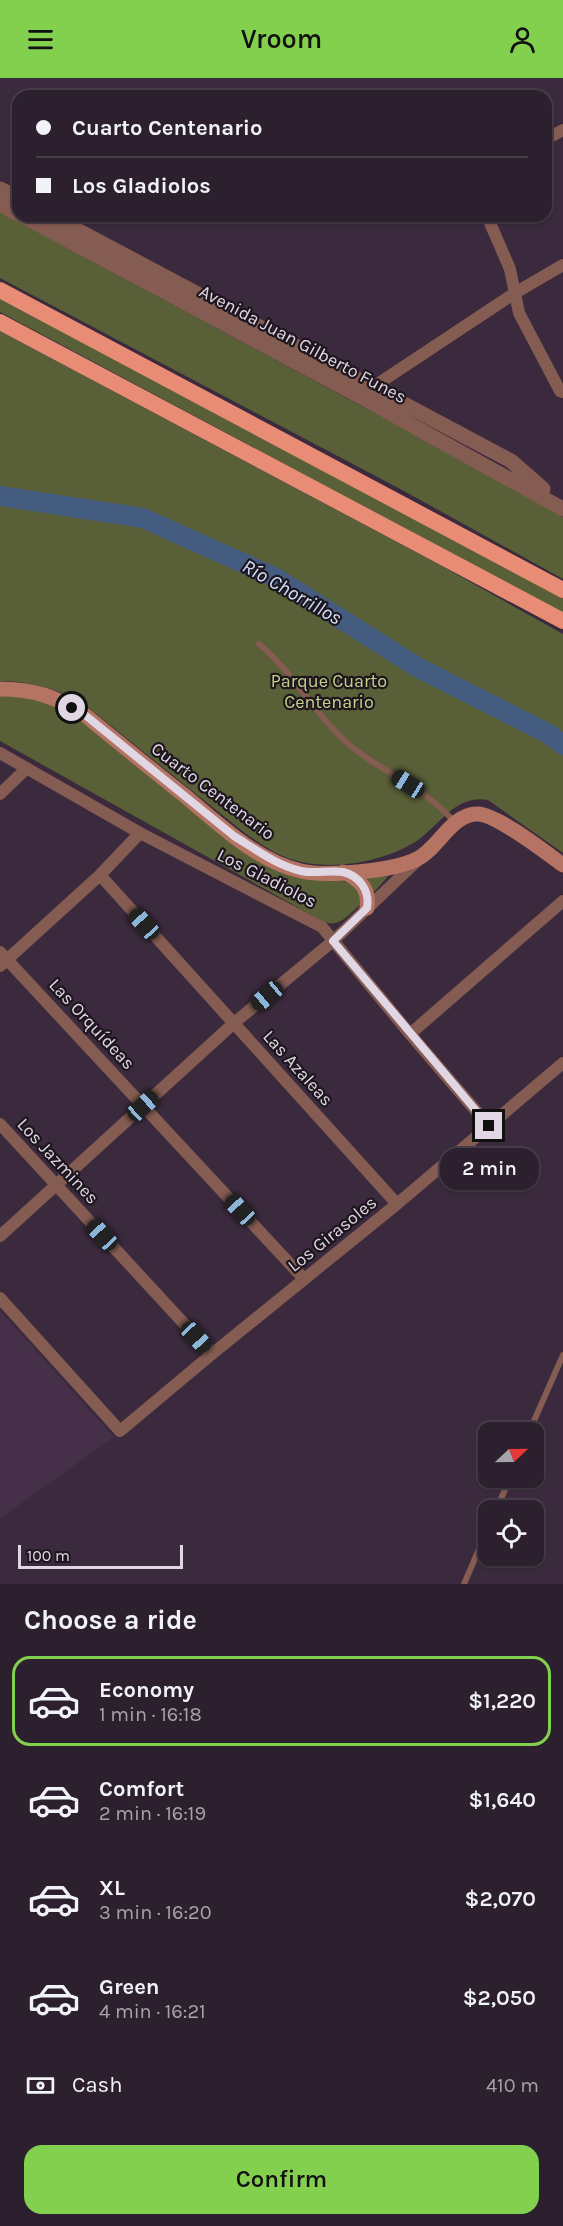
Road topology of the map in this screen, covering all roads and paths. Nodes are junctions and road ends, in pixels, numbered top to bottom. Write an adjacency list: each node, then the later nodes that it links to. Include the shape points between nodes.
1 (490, 222): 6 (street, via 510,269)
2 (54, 223): 3 (street, Avenida Juan Gilberto Funes)
3 (119, 260): 8 (street, Avenida Juan Gilberto Funes); 10 (street, Avenida Juan Gilberto Funes)
4 (563, 265): 6 (street)
5 (0, 290): 12 (highway)
6 (515, 293): 8 (street); 9 (street, via 519,313)
7 (0, 322): 13 (highway)
8 (373, 388): 10 (street); 11 (street, Avenida Juan Gilberto Funes, via 511,460)
9 (563, 392)
10 (359, 396): 11 (street, Avenida Juan Gilberto Funes)
11 (563, 508)
12 (563, 590)
13 (559, 620)
14 (259, 644): 19 (lane, via 275,657 346,742 438,804)
15 (0, 689): 23 (main road, Cuarto Centenario, via 39,692 85,715 234,836 278,863 301,871)
16 (0, 753): 17 (street, Los Gladiolos)
17 (27, 768): 18 (street); 20 (street, Los Gladiolos)
18 (0, 794)
19 (456, 824): 21 (main road); 22 (main road, via 477,814 494,818)
20 (140, 833): 24 (street); 27 (street, Los Gladiolos, via 322,927)
21 (418, 859): 23 (main road, Cuarto Centenario, via 373,870); 26 (street)
22 (563, 865)
23 (342, 872): 26 (main road, via 364,887)
24 (100, 875): 28 (street); 29 (street, Las Azaleas)
25 (563, 901): 30 (street)
26 (367, 908): 27 (street)
27 (333, 941): 29 (street); 30 (street, Los Gladiolos)
28 (2, 959): 32 (street, Las Orquídeas)
29 (234, 1023): 32 (street); 36 (street, Las Azaleas)
30 (410, 1034): 34 (street, Los Gladiolos)
31 (563, 1063): 34 (street, Los Girasoles)
32 (143, 1106): 35 (street); 38 (street, Las Orquídeas)
33 (0, 1124): 35 (street, Los Jazmines)
34 (489, 1126): 36 (street, Los Girasoles)
35 (56, 1185): 37 (street); 40 (street, Los Jazmines)
36 (397, 1204): 38 (street, Los Girasoles)
37 (0, 1236)
38 (304, 1279): 40 (street, Los Girasoles)
39 (0, 1298): 40 (street, Los Girasoles, via 120,1431)
40 (212, 1354)
41 (563, 1355): 42 (lane)
42 (534, 1422)
43 (478, 1552): 44 (lane)
44 (464, 1584)

